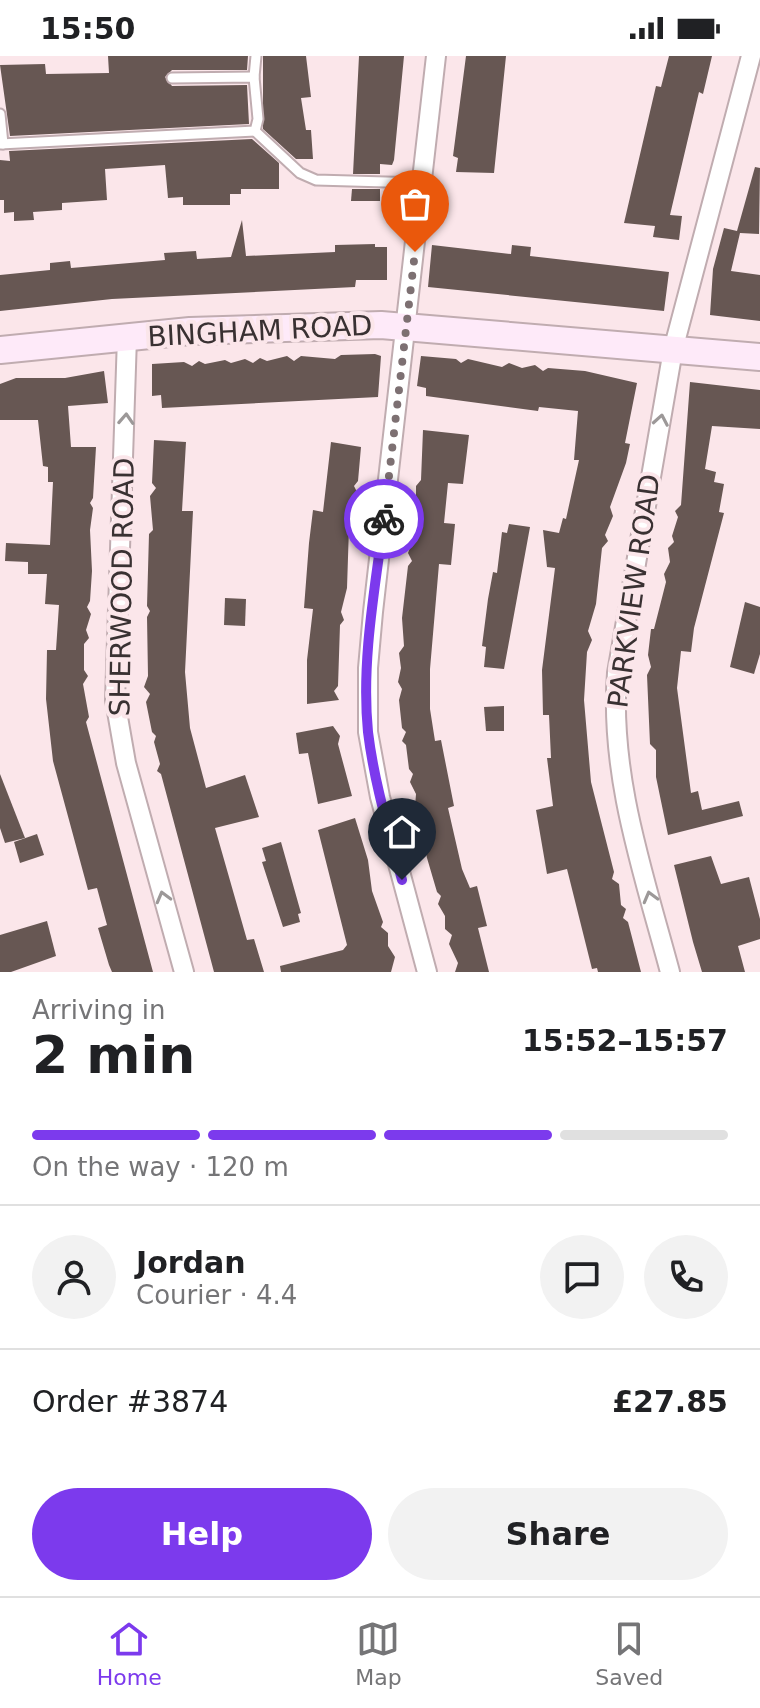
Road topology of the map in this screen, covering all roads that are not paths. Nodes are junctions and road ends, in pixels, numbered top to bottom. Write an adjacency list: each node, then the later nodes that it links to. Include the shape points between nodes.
1 (256, 56): 4 (lane)
2 (436, 56): 9 (street)
3 (751, 56): 13 (street, PARKVIEW ROAD)
4 (254, 77): 5 (lane); 7 (lane)
5 (172, 78)
6 (0, 114): 8 (lane)
7 (255, 131): 8 (lane); 9 (lane, via 300,173 316,180)
8 (1, 144)
9 (422, 183): 10 (street)
10 (406, 326): 11 (street, BINGHAM ROAD); 13 (street, BINGHAM ROAD); 16 (street, via 367,700 380,797)
11 (127, 337): 12 (street, BINGHAM ROAD); 15 (street, SHERWOOD ROAD, one-way to 11, via 126,763 115,700)
12 (0, 350)
13 (673, 350): 14 (street, BINGHAM ROAD); 17 (street, PARKVIEW ROAD, one-way to 13, via 627,802 615,702)
14 (760, 357)
15 (184, 972)
16 (427, 972)
17 (670, 972)

